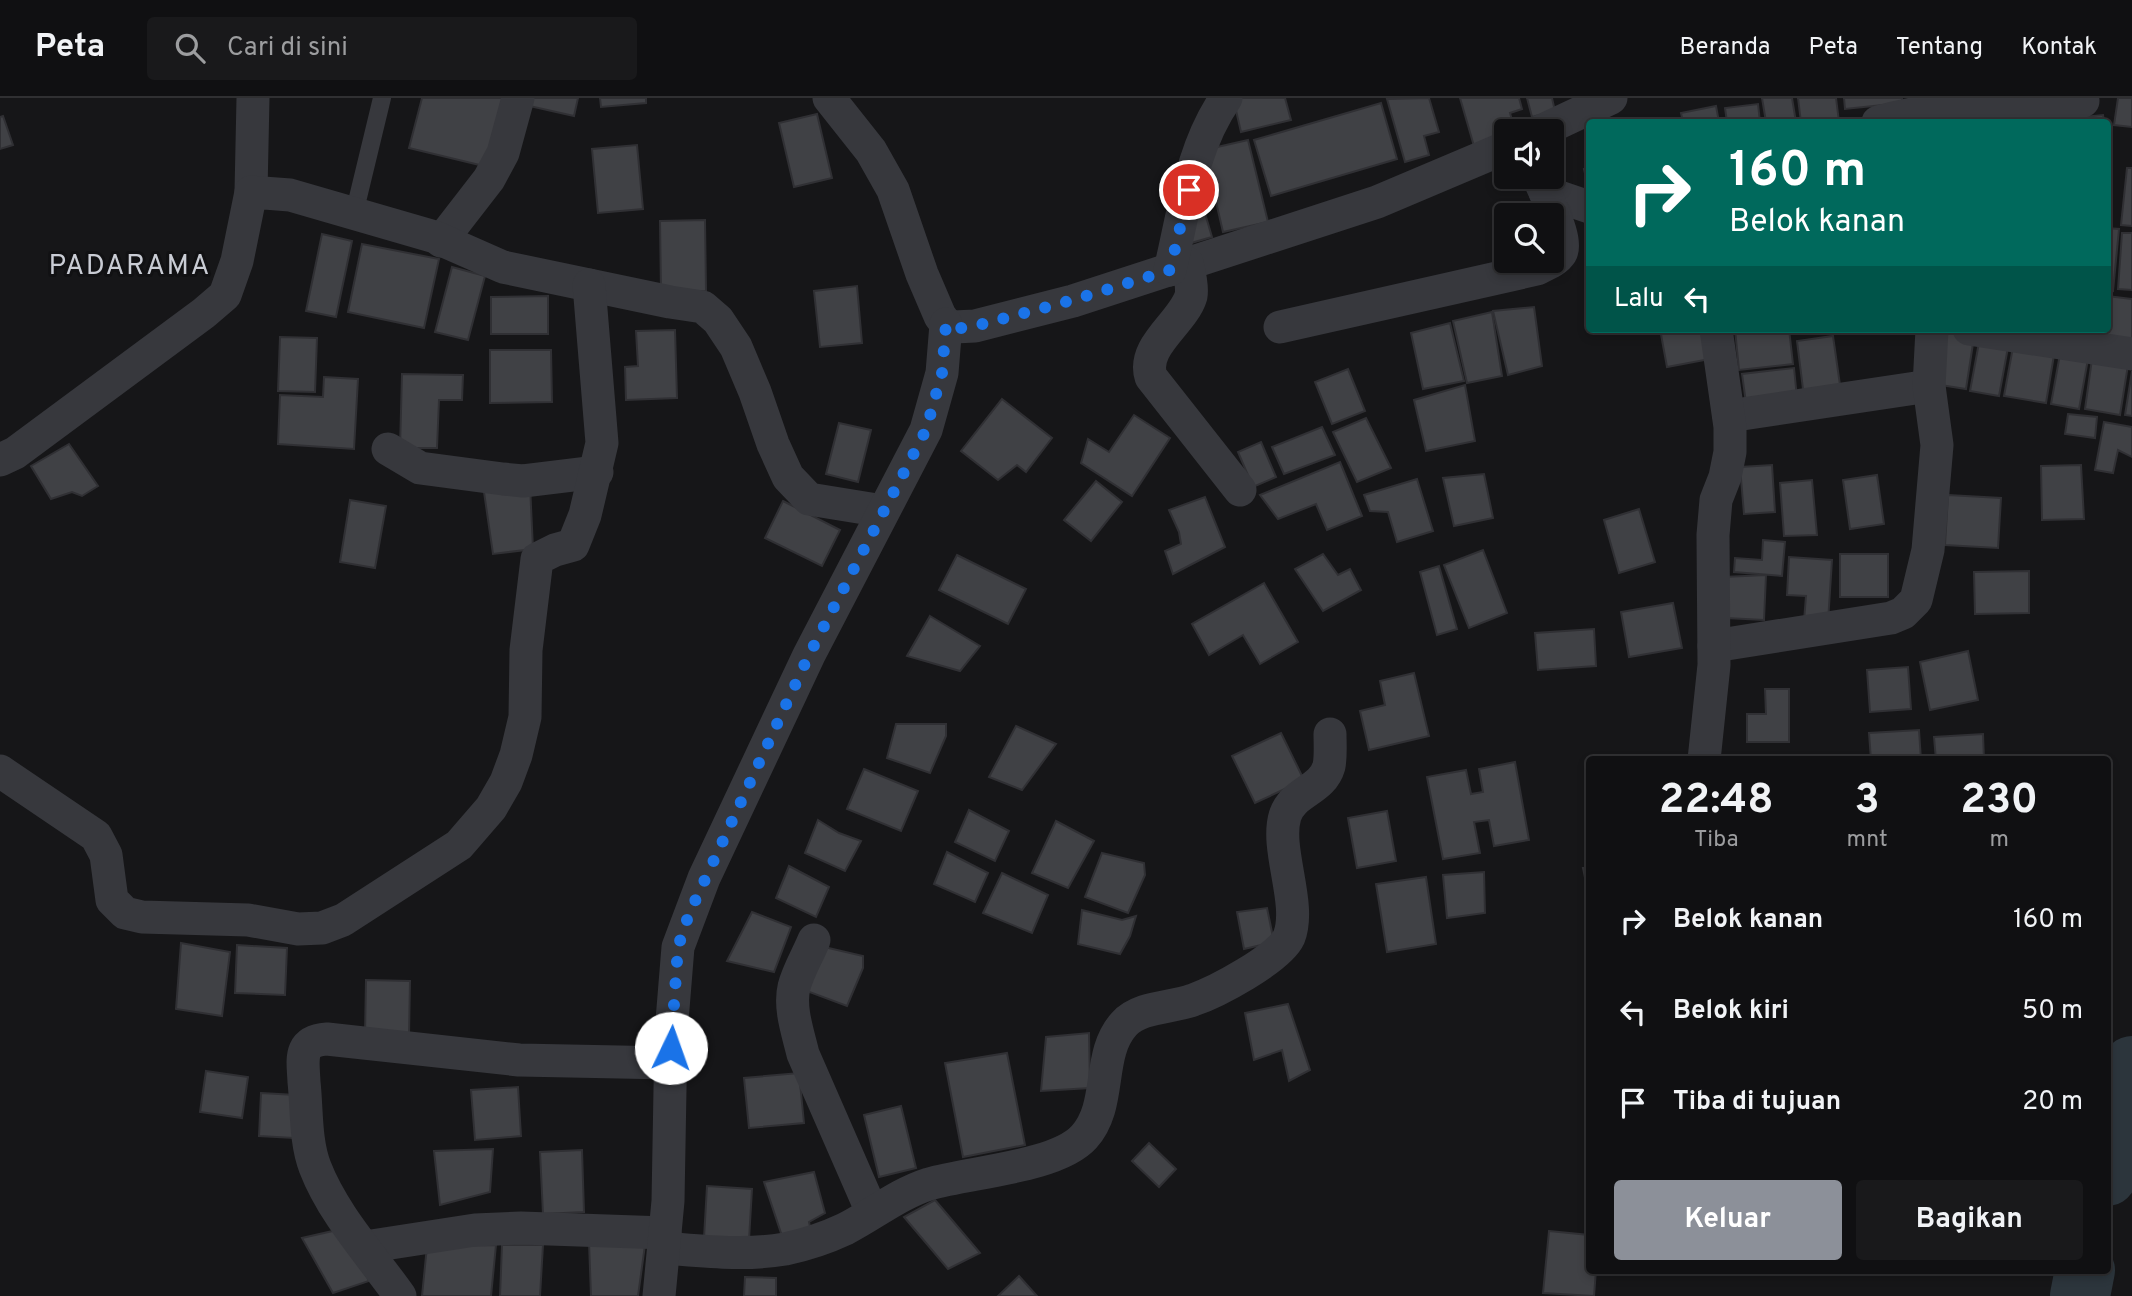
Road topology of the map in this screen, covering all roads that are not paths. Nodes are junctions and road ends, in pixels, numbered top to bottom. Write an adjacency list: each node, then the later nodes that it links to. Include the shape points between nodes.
1 (253, 98): 13 (street)
2 (382, 98): 15 (lane)
3 (518, 98): 16 (street, via 503,153)
4 (829, 98): 19 (street, via 871,151 893,190 922,274)
5 (1226, 98): 17 (street, via 1213,117 1194,165)
6 (1611, 98): 9 (street)
7 (2083, 102): 8 (street, via 1938,110)
8 (1888, 119)
9 (1564, 120)
10 (1494, 152): 17 (street, via 1377,202)
11 (1543, 189): 20 (street, via 1563,241 1562,252 1537,270)
12 (1551, 189): 14 (street)
13 (251, 191): 15 (street, via 290,195); 28 (street, via 225,295)
14 (1586, 206)
15 (354, 214): 16 (street)
16 (442, 240): 18 (street, via 503,267)
17 (1178, 267): 19 (street, via 975,326); 30 (street, via 1191,296 1148,367 1151,377)
18 (589, 285): 29 (street, via 602,443); 31 (street, via 703,307 718,320 736,348 788,477 809,499)
19 (946, 324): 31 (street, via 942,373 926,430)
20 (1280, 327)
21 (1717, 333): 26 (street)
22 (1932, 333): 25 (street)
23 (1995, 333): 24 (street)
24 (2132, 354)
25 (1929, 386): 26 (street); 32 (street, via 1937,445 1928,550 1916,600 1891,618)
26 (1729, 416): 32 (street, via 1730,452 1716,500 1713,535)
27 (388, 449): 29 (street, via 420,468 503,479)
28 (0, 460)
29 (597, 472): 35 (street, via 573,545 537,559 526,650 524,717 506,782 491,808 459,845 343,920 322,928 298,929 248,920 125,913 112,900 106,855 96,836)
30 (1240, 490)
31 (883, 510): 37 (street, via 809,655 689,914 678,947)
32 (1714, 646): 34 (street)
33 (1330, 734): 38 (street, via 1324,777 1291,803 1285,815 1292,908 1284,946 1270,959 1194,1000 1140,1013 1125,1023 1112,1042 1100,1111 1085,1136 1068,1150 930,1184)
34 (1704, 756)
35 (0, 771)
36 (814, 940): 38 (street, via 794,988 797,1029 803,1054)
37 (670, 1063): 39 (street); 40 (street, via 519,1060 327,1039 310,1043 303,1058 315,1167 340,1214)
38 (872, 1212): 39 (street, via 844,1230 755,1254)
39 (665, 1241): 40 (street, via 521,1228 475,1230); 42 (street)
40 (365, 1247): 41 (street)
41 (400, 1296)
42 (659, 1296)

